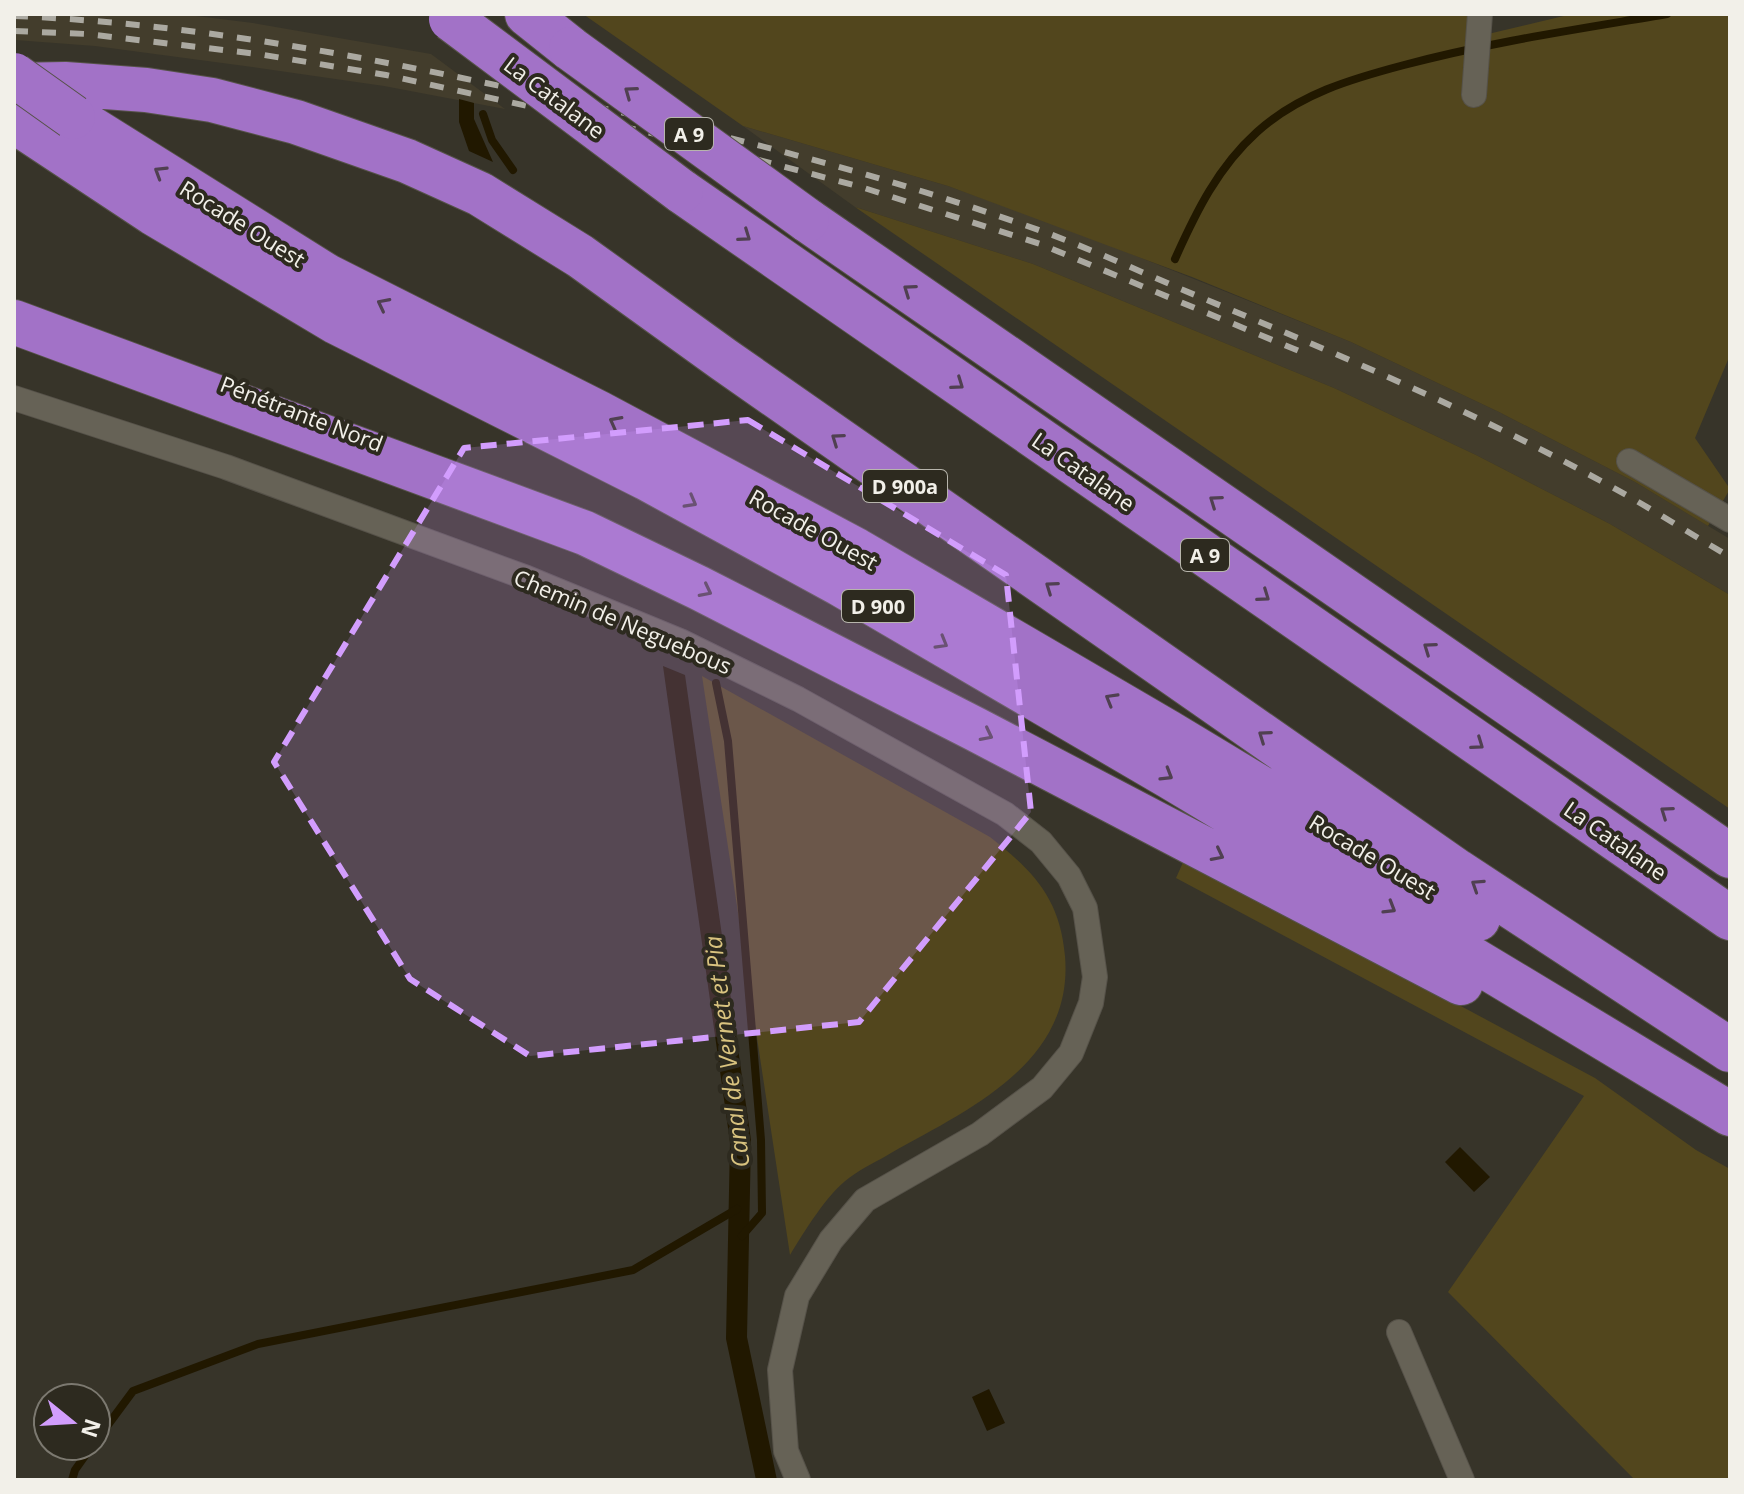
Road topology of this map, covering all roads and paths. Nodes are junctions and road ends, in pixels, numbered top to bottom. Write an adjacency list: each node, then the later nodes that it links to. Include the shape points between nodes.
1 (527, 14): 16 (highway, A 9, one-way to 1, bridge, via 807,220)
2 (1480, 14): 6 (street)
3 (448, 17): 17 (highway, La Catalane / A 9, one-way to 17, bridge, via 681,191)
4 (14, 75): 19 (highway, Rocade Ouest / D 900, one-way to 4, bridge, via 856,550 327,276)
5 (14, 85): 18 (highway, D 900a, one-way to 5, via 1457,871 580,256 480,194 407,161 296,122 212,100 132,89)
6 (1474, 95)
7 (14, 121): 13 (highway, Rocade Ouest / D 900, via 153,213 336,322)
8 (14, 146): 13 (highway, D 900, via 327,338)
9 (14, 306): 15 (highway, Pénétrante Nord, via 260,396 476,482)
10 (14, 322): 15 (highway)
11 (14, 398): 23 (street, Chemin de Neguebous, via 255,478 527,578 680,641 798,699 1005,814 1041,842 1069,876 1085,908 1095,977 1091,1003 1071,1053 1042,1088 980,1134 865,1200 831,1240 797,1296 780,1370 786,1451)
12 (1629, 461): 14 (street)
13 (646, 478): 20 (highway, Rocade Ouest / D 900, one-way to 20, via 840,584 1170,777)
14 (1730, 520)
15 (585, 533): 21 (highway, one-way to 21, via 1274,884 1573,1043)
16 (1730, 856)
17 (1730, 918)
18 (1730, 1050)
19 (1730, 1071)
20 (1730, 1114)
21 (1730, 1137)
22 (1399, 1332): 24 (street)
23 (798, 1480)
24 (1462, 1480)

